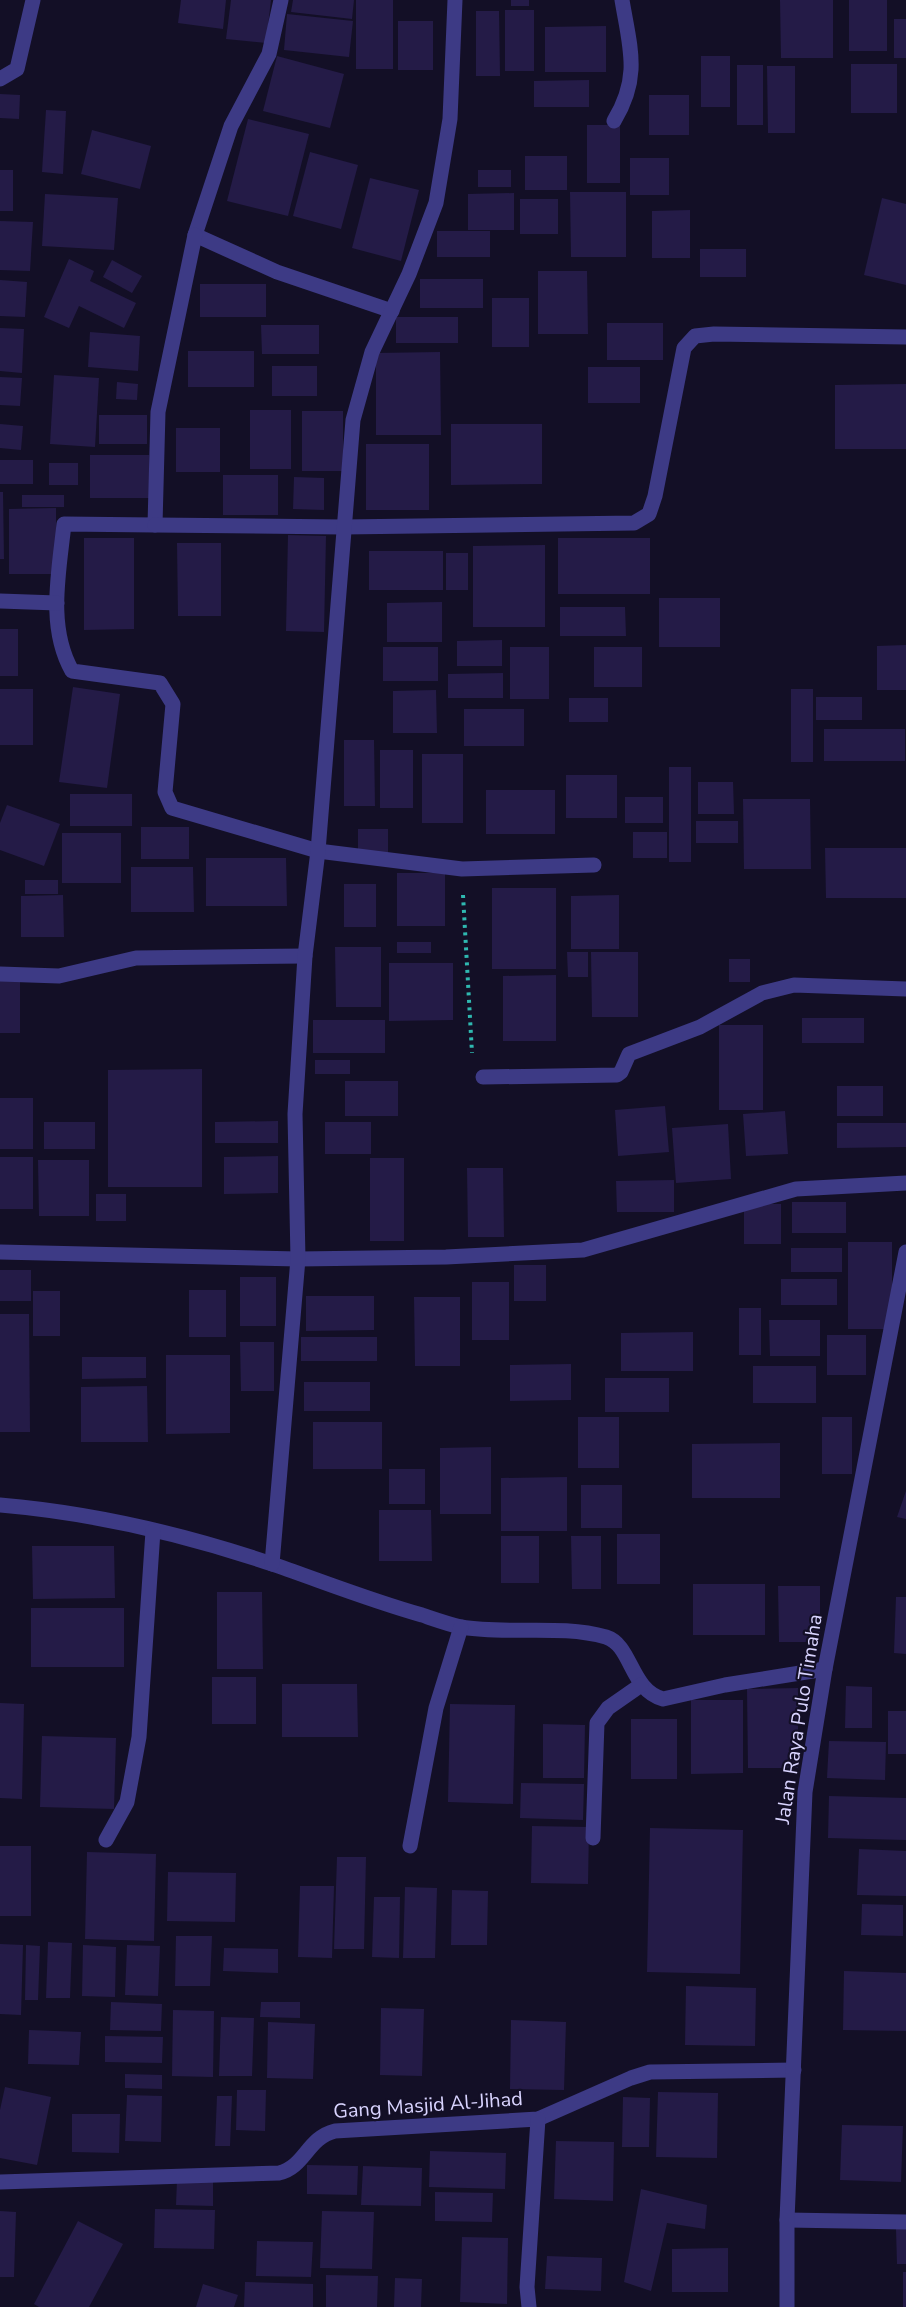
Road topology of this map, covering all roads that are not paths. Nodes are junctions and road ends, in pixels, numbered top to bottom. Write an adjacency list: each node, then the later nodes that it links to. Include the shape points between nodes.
1 (33, 0): 5 (street, via 17,69)
2 (281, 0): 7 (street, via 269,54 231,126)
3 (455, 0): 8 (street, via 450,119 436,203)
4 (622, 0): 6 (street, via 631,78 626,101)
5 (0, 79)
6 (614, 121)
7 (195, 235): 8 (street, via 277,272); 10 (street, via 158,412)
8 (392, 311): 11 (street, via 372,352 353,420)
9 (906, 337): 11 (street, via 695,336 684,348 655,496 648,514 634,523)
10 (155, 525): 11 (street); 13 (street, via 64,524)
11 (343, 527): 14 (street)
12 (0, 601): 13 (street)
13 (57, 603): 14 (street, via 62,652 72,670 160,683 173,704 165,792 172,808)
14 (318, 851): 15 (street, via 462,869); 16 (street)
15 (594, 865)
16 (305, 956): 17 (street, via 136,958 59,976); 23 (street, via 295,1114)
17 (0, 974)
18 (906, 989): 19 (street, via 776,987 700,1028 629,1054 617,1075)
19 (483, 1077)
20 (906, 1183): 23 (street, via 796,1189 583,1250)
21 (0, 1252): 23 (street)
22 (906, 1252): 28 (street, Jalan Raya Pulo Timaha)
23 (298, 1259): 26 (street)
24 (0, 1505): 25 (street, via 56,1510)
25 (153, 1531): 26 (street); 31 (street, via 139,1737 127,1802)
26 (273, 1564): 27 (street)
27 (461, 1627): 29 (street, via 605,1637 618,1646); 32 (street, via 436,1708)
28 (825, 1669): 29 (street, via 725,1685 672,1699 655,1697); 33 (street, Jalan Raya Pulo Timaha, via 805,1792)
29 (641, 1685): 30 (street, via 608,1708 597,1722)
30 (593, 1838)
31 (106, 1840)
32 (410, 1846)
33 (794, 2070): 34 (street, Gang Masjid Al-Jihad, via 650,2072); 36 (street, Jalan Raya Pulo Timaha)
34 (538, 2119): 35 (street, Gang Masjid Al-Jihad, via 335,2131 318,2136 294,2166 279,2173); 38 (street)
35 (0, 2182)
36 (787, 2220): 37 (street); 39 (street, Jalan Raya Pulo Timaha)
37 (906, 2222)
38 (528, 2307)
39 (788, 2307)

